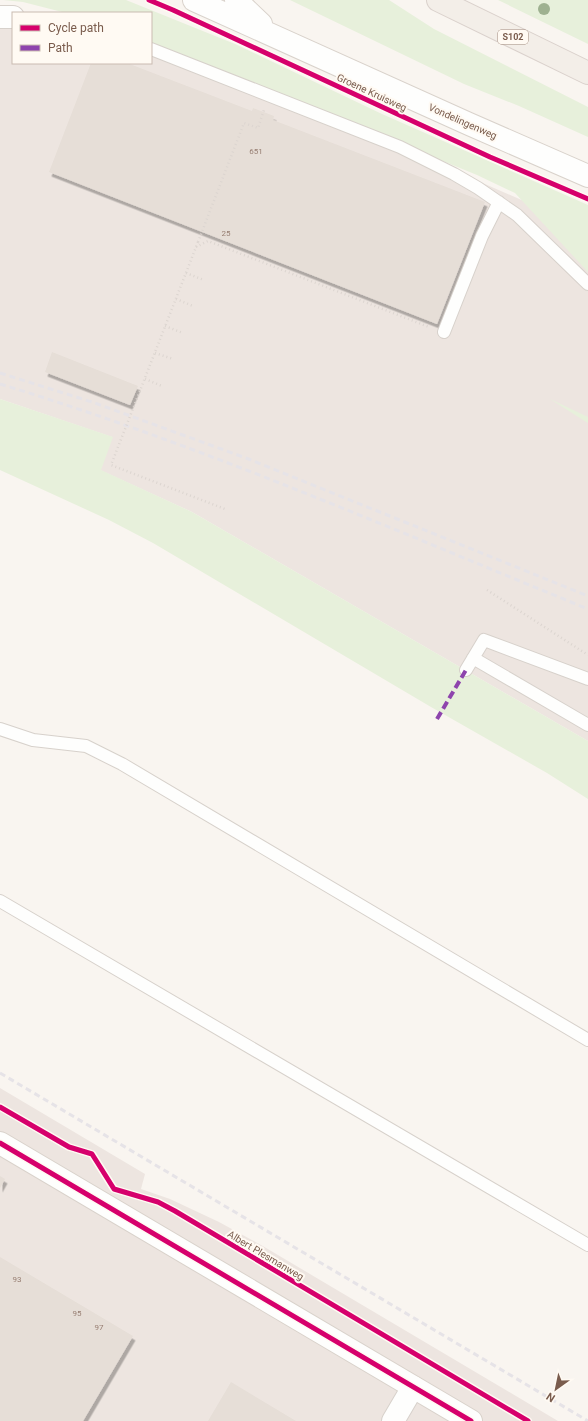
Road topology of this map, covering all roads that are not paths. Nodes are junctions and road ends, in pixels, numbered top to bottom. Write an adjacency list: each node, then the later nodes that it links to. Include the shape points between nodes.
1 (194, 0): 6 (street, Vondelingenweg)
2 (236, 0): 6 (street, Vondelingenweg)
3 (438, 0): 8 (main road, S102)
4 (0, 16): 5 (street)
5 (12, 17)
6 (274, 36): 9 (street, Vondelingenweg)
7 (152, 49): 10 (lane, via 400,147 427,159)
8 (588, 73)
9 (588, 176)
10 (499, 202): 11 (lane, via 526,223); 12 (lane, via 482,236)
11 (588, 284)
12 (444, 332)
13 (473, 658): 14 (lane); 15 (lane, via 484,640); 16 (lane)
14 (466, 670)
15 (588, 679)
16 (588, 725)
17 (0, 729): 19 (lane, via 33,740 79,744 94,749)
18 (0, 901): 21 (lane)
19 (588, 1040)
20 (0, 1143): 22 (street)
21 (588, 1245)
22 (412, 1387): 23 (street); 24 (street)
23 (393, 1421)
24 (471, 1421)

